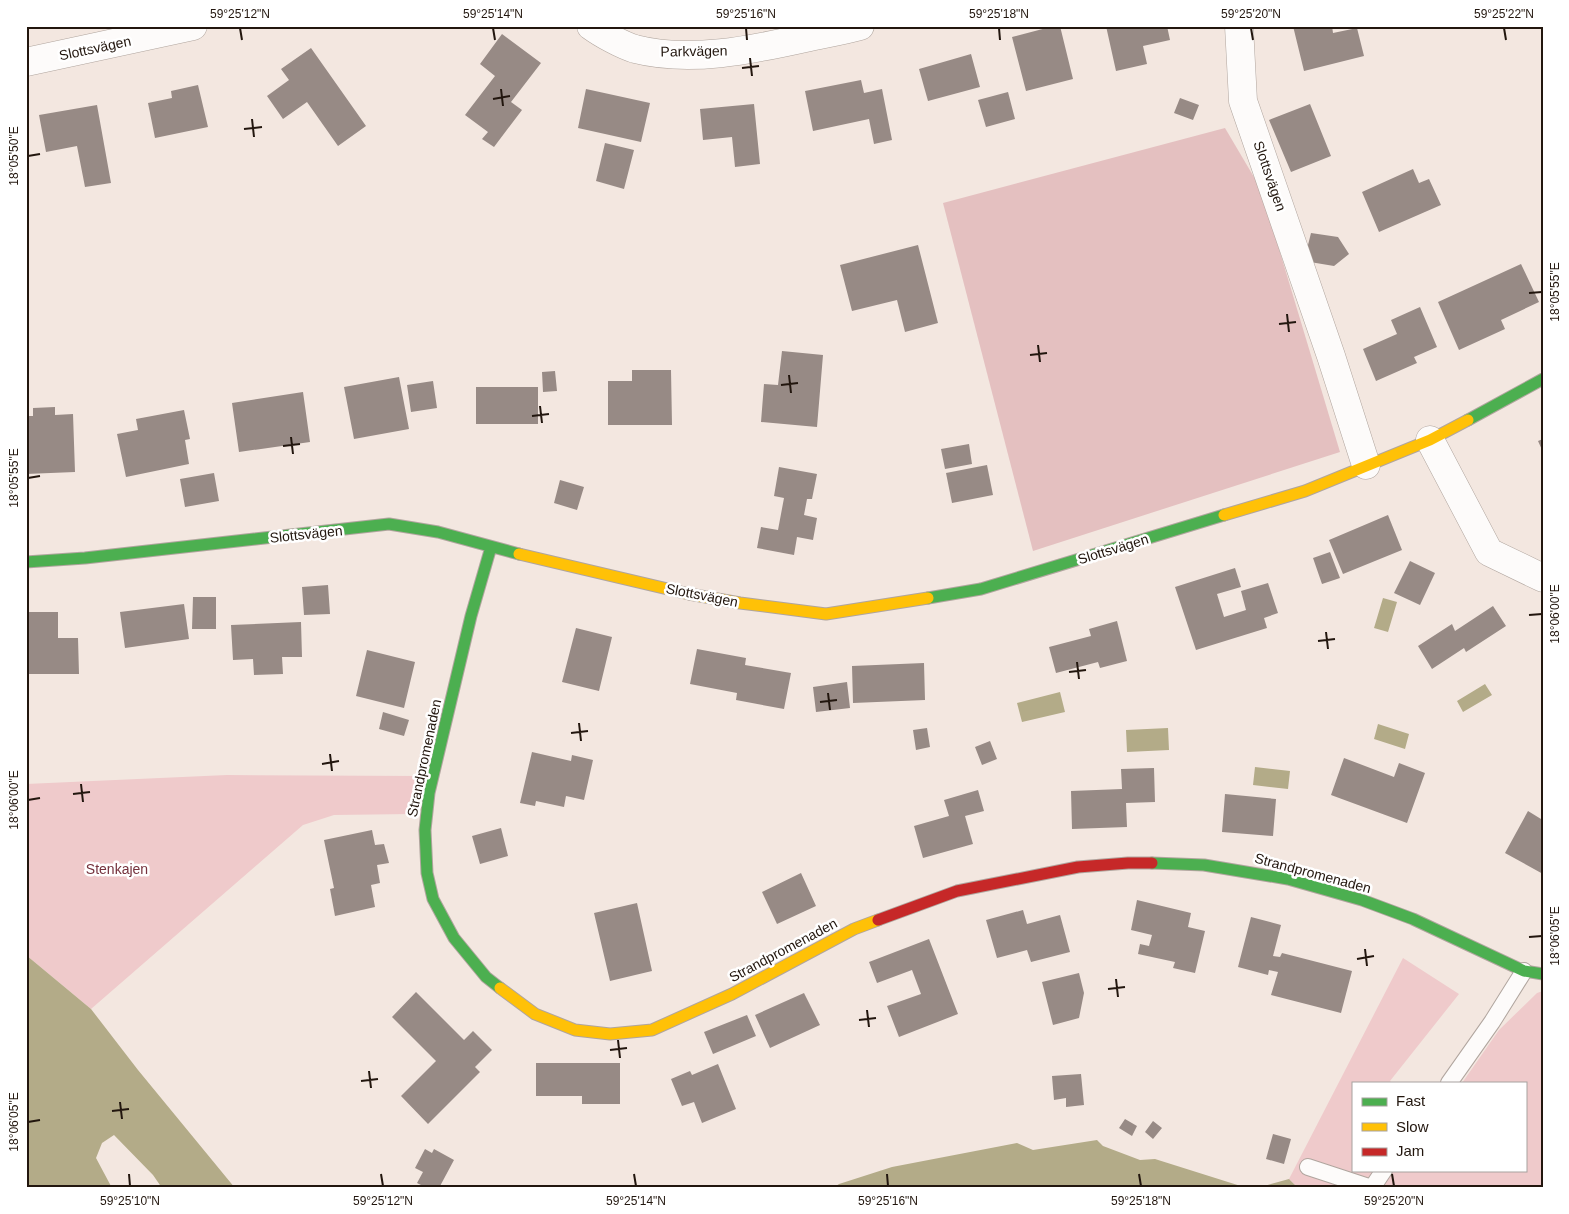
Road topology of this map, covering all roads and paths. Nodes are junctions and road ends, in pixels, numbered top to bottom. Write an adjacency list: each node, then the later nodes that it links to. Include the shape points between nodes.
1 (193, 26): 5 (street, Slottsvägen)
2 (591, 26): 3 (street, Parkvägen, via 633,48 694,54 750,49)
3 (860, 26)
4 (1239, 26): 8 (street, Slottsvägen, via 1243,100)
5 (26, 62)
6 (1543, 379): 7 (street, Slottsvägen)
7 (1430, 440): 8 (street, Slottsvägen); 11 (street, via 1489,552)
8 (1366, 465): 9 (street, Slottsvägen, via 1305,491 981,589 826,614 689,594)
9 (491, 547): 10 (street, Slottsvägen, via 438,532 389,524); 12 (street, Strandpromenaden, via 429,793 424,830 427,873 434,899 466,955 486,977 535,1014 575,1030 610,1034 652,1030 732,994 854,929 957,891 1078,867 1128,863 1204,865 1288,879 1362,900 1413,919)
10 (26, 562)
11 (1543, 578)
12 (1524, 971): 13 (street, Strandpromenaden); 14 (lane)
13 (1543, 974)
14 (1450, 1082)
15 (1308, 1167): 17 (lane)
16 (1383, 1172): 17 (lane)
17 (1372, 1188)

